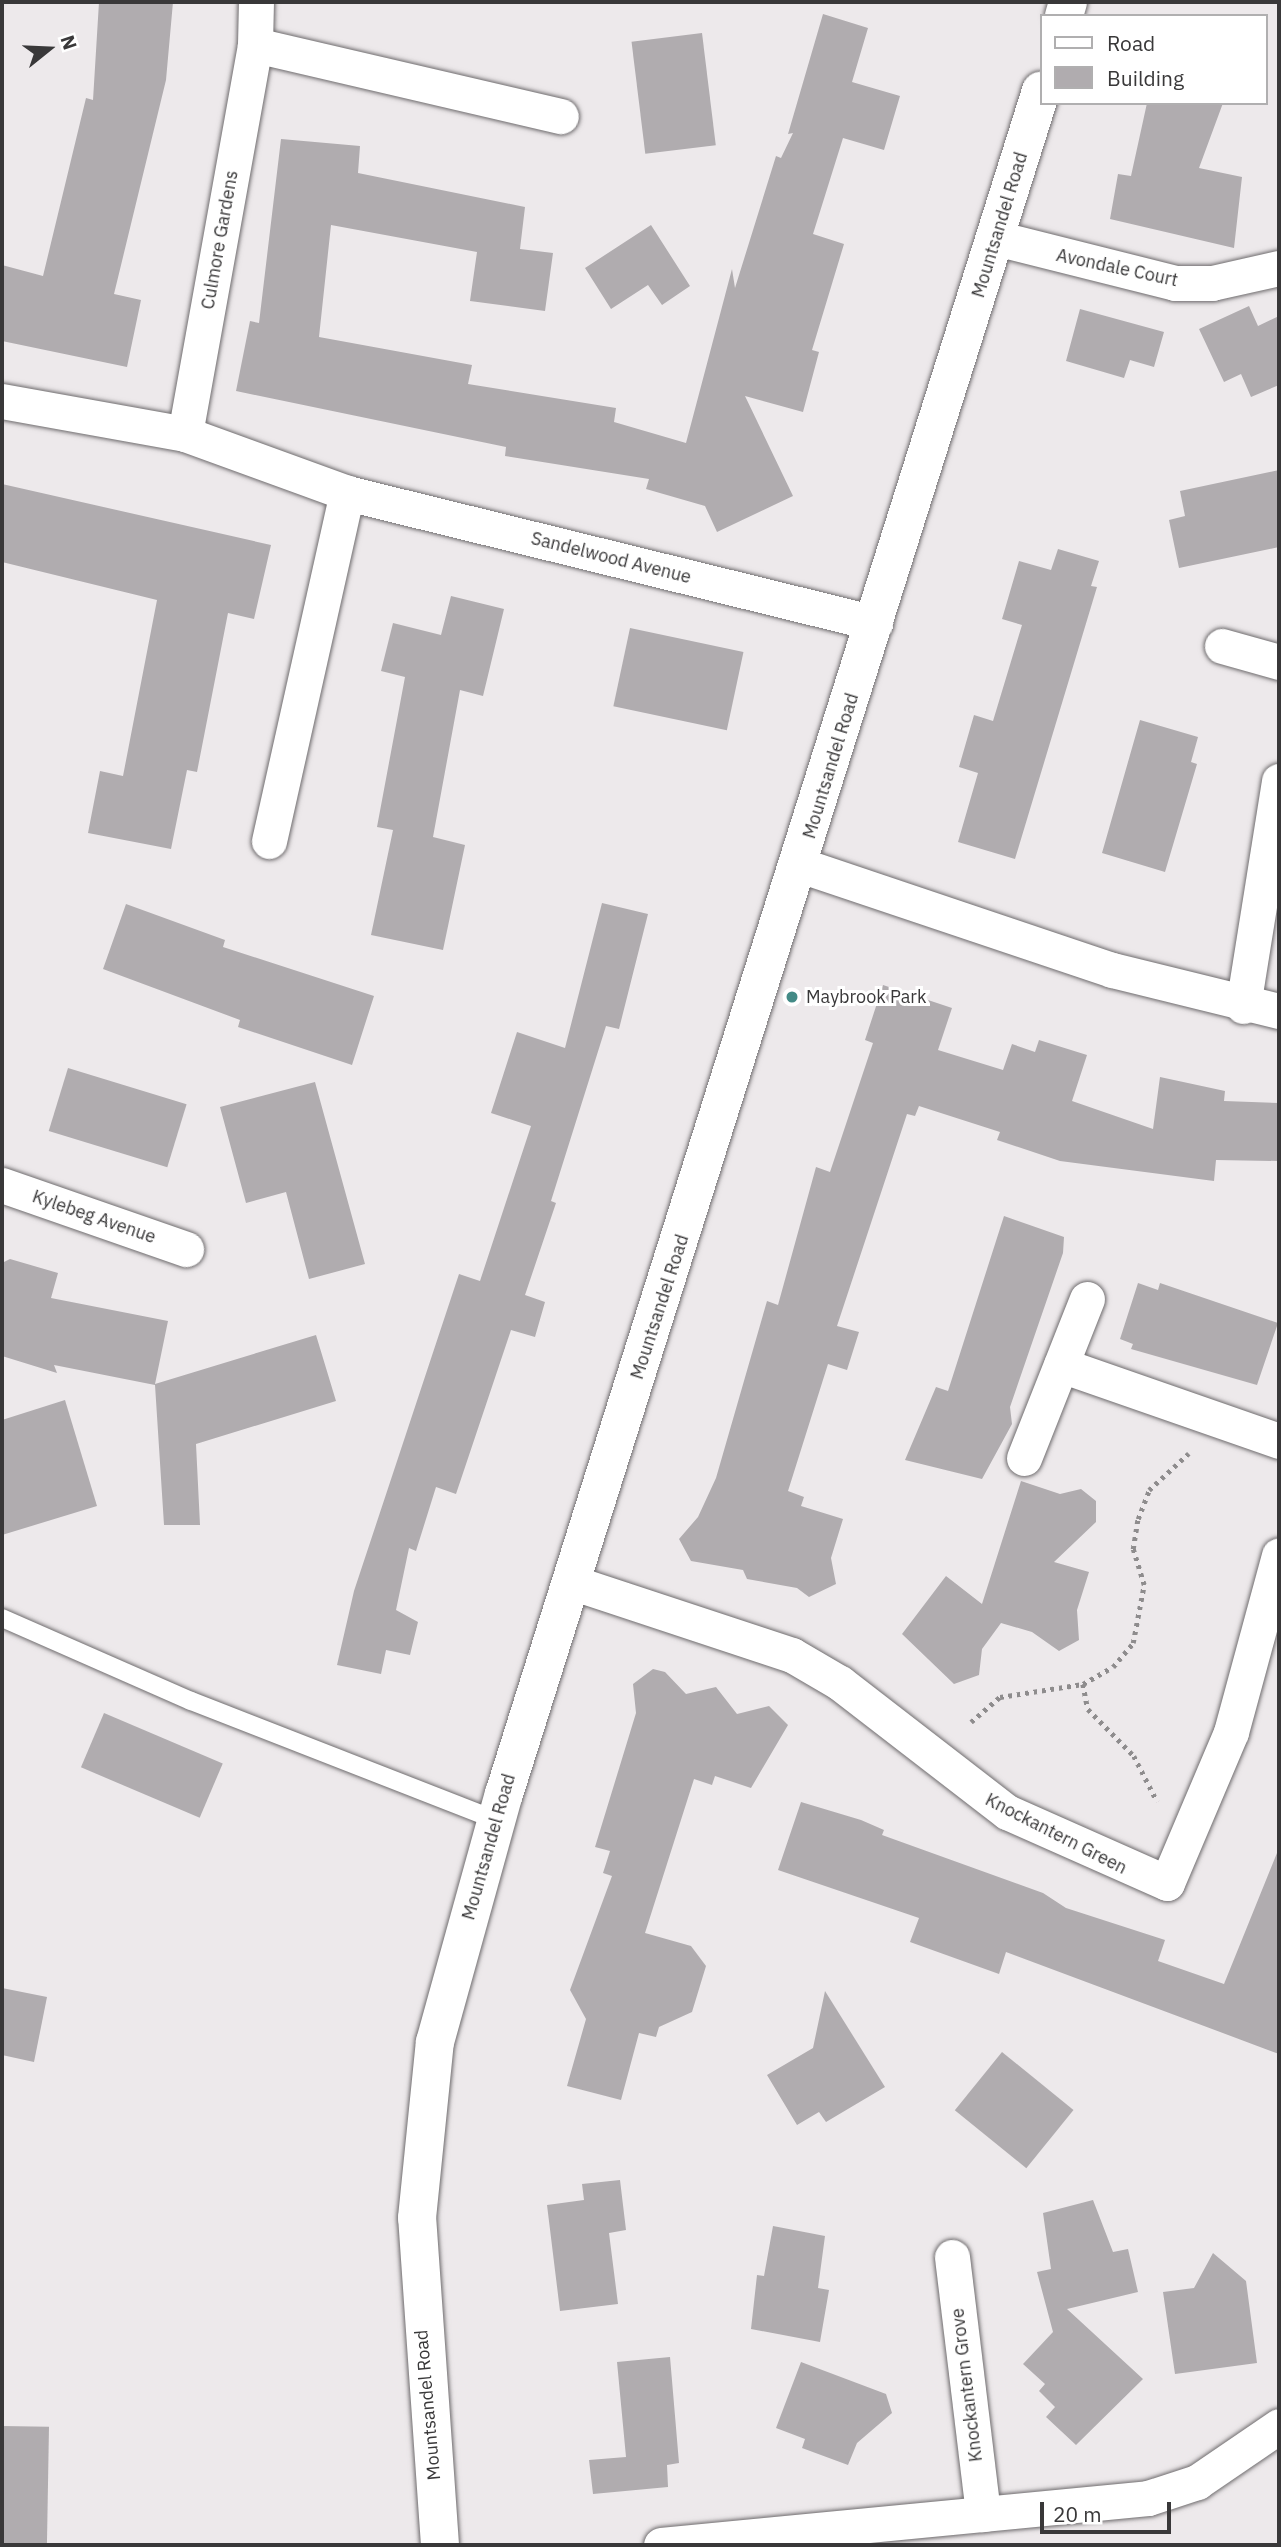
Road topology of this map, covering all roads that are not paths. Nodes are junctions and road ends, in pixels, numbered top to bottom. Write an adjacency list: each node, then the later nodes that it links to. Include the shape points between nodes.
1 (256, 2): 2 (street, Culmore Gardens)
2 (255, 45): 4 (street); 8 (street, Culmore Gardens)
3 (1040, 93): 5 (street, Mountsandel Road)
4 (561, 116)
5 (996, 238): 6 (street, Avondale Court, via 1175,283 1212,283); 10 (street, Mountsandel Road)
6 (1279, 268)
7 (2, 401): 8 (street, Sandelwood Avenue)
8 (185, 434): 9 (street, Sandelwood Avenue)
9 (347, 493): 10 (street, Sandelwood Avenue); 14 (street)
10 (875, 623): 15 (street, Mountsandel Road)
11 (1222, 646): 12 (street)
12 (1279, 662)
13 (1279, 781): 16 (street)
14 (269, 841)
15 (800, 864): 16 (street, via 1112,970); 25 (street, Mountsandel Road)
16 (1243, 1006): 17 (street)
17 (1279, 1011)
18 (2, 1185): 19 (street, Kylebeg Avenue)
19 (186, 1248)
20 (1087, 1299): 21 (street)
21 (1061, 1365): 22 (street); 23 (street)
22 (1279, 1441)
23 (1024, 1458)
24 (1279, 1555): 25 (street, Knockantern Green, via 1231,1732 1167,1883 1007,1812 840,1683 792,1655)
25 (571, 1583): 27 (street, Mountsandel Road)
26 (2, 1618): 27 (lane, via 191,1701)
27 (496, 1820): 32 (street, Mountsandel Road, via 435,2042 421,2140 419,2309)
28 (952, 2257): 30 (street, Knockantern Grove)
29 (1279, 2427): 30 (street, via 1197,2482 1149,2498)
30 (983, 2514): 31 (street)
31 (890, 2534): 33 (street)
32 (440, 2545)
33 (661, 2545)

